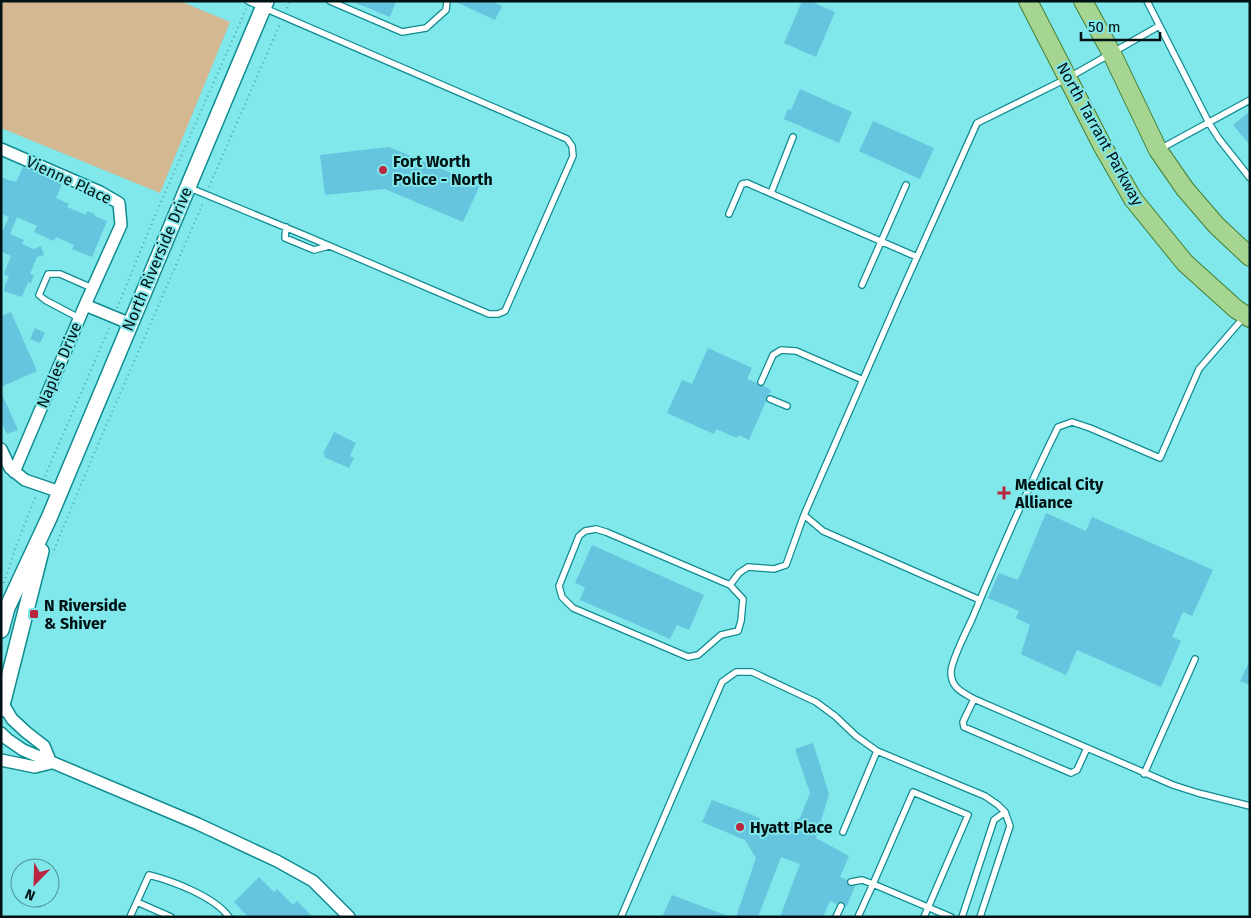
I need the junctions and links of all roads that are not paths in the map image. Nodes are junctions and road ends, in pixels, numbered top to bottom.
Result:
1 (330, 1) edge
2 (447, 1) edge
3 (1028, 1) edge
4 (1084, 1) edge
5 (1147, 1) edge
6 (256, 3) edge
7 (1160, 26) junction
8 (1112, 54) junction
9 (1068, 78) junction
10 (1250, 100) edge
11 (1209, 123) junction
12 (793, 136) dead end
13 (1, 149) edge
14 (1158, 150) junction
15 (1250, 178) edge
16 (906, 185) dead end
17 (188, 187) junction
18 (771, 193) junction
19 (729, 214) dead end
20 (286, 227) junction
21 (881, 241) junction
22 (329, 246) junction
23 (917, 257) junction
24 (1250, 257) edge
25 (862, 285) dead end
26 (92, 288) junction
27 (85, 304) junction
28 (1248, 314) edge
29 (79, 318) junction
30 (130, 324) junction
31 (862, 380) junction
32 (761, 382) dead end
33 (770, 399) dead end
34 (787, 406) dead end
35 (1, 449) edge
36 (14, 472) junction
37 (60, 492) junction
38 (804, 515) junction
39 (49, 518) junction
40 (730, 585) junction
41 (980, 600) junction
42 (1, 630) edge
43 (1195, 659) dead end
44 (974, 699) junction
45 (2, 707) edge
46 (1, 733) edge
47 (1087, 748) junction
48 (877, 751) junction
49 (1, 760) edge
50 (51, 763) junction
51 (1144, 774) junction
52 (1250, 806) edge
53 (1004, 812) junction
54 (843, 832) dead end
55 (851, 882) dead end
56 (873, 884) junction
57 (137, 902) junction
58 (841, 906) dead end
59 (928, 906) junction
60 (130, 917) edge
61 (171, 917) edge
62 (229, 917) edge
63 (349, 917) edge
64 (622, 917) edge
65 (836, 917) edge
66 (858, 917) edge
67 (924, 917) edge
68 (951, 917) edge
69 (962, 917) edge
70 (980, 917) edge

1 - 2 lane
3 - 9 main road, North Tarrant Parkway
4 - 8 main road
5 - 7 lane
6 - 17 main road, North Riverside Drive
6 - 22 lane
7 - 8 lane
7 - 11 lane
8 - 9 lane
8 - 14 main road
9 - 23 lane
9 - 28 main road, North Tarrant Parkway
10 - 11 lane
11 - 14 lane
11 - 15 lane
12 - 18 lane
13 - 26 street, Vienne Place
14 - 24 main road
16 - 21 lane
17 - 20 lane
17 - 30 main road, North Riverside Drive
18 - 19 lane
18 - 21 lane
20 - 22 lane
20 - 22 lane
21 - 23 lane
21 - 25 lane
23 - 31 lane
26 - 27 street, Vienne Place
26 - 29 lane
27 - 29 street, Naples Drive
27 - 30 street, Naples Drive
28 - 41 lane
29 - 36 street, Naples Drive
30 - 37 main road, North Riverside Drive
31 - 32 lane
31 - 38 lane
33 - 34 lane
35 - 36 street
36 - 37 street
37 - 39 main road, North Riverside Drive
38 - 40 lane
38 - 41 lane
39 - 42 main road, North Riverside Drive
39 - 45 main road, North Riverside Drive
40 - 40 lane
41 - 44 lane
43 - 51 lane
44 - 47 lane
44 - 47 lane
45 - 50 street
46 - 50 street
47 - 51 lane
48 - 53 lane
48 - 54 lane
48 - 64 lane
49 - 50 street
50 - 63 street
51 - 52 lane
53 - 69 lane
53 - 70 lane
55 - 56 lane
56 - 59 lane
56 - 59 lane
56 - 66 lane
57 - 60 lane
57 - 61 lane
57 - 62 lane
58 - 65 lane
59 - 67 lane
59 - 68 lane

